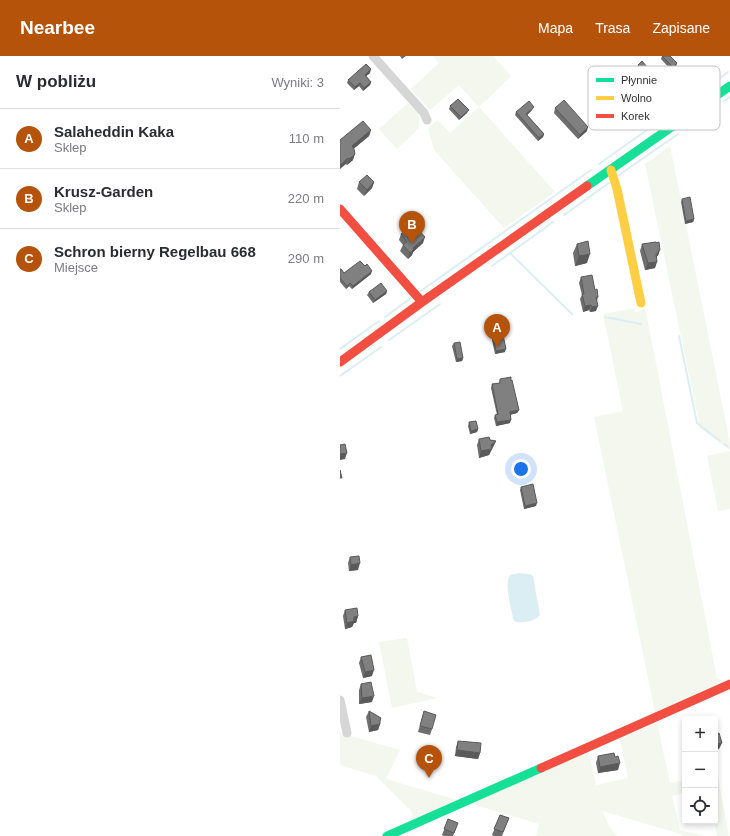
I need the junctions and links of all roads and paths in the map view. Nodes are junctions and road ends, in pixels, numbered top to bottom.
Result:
1 (373, 56) edge
2 (730, 86) edge
3 (720, 93) edge
4 (427, 120) dead end
5 (668, 130) edge
6 (611, 170) junction
7 (340, 209) edge
8 (422, 302) junction
9 (641, 303) dead end
10 (340, 362) edge
11 (730, 684) edge
12 (340, 700) edge
13 (347, 733) dead end
14 (387, 836) edge

1 - 4 street
2 - 3 street
5 - 6 street
6 - 8 street
6 - 9 street
7 - 8 street
8 - 10 street
11 - 14 street
12 - 13 street

